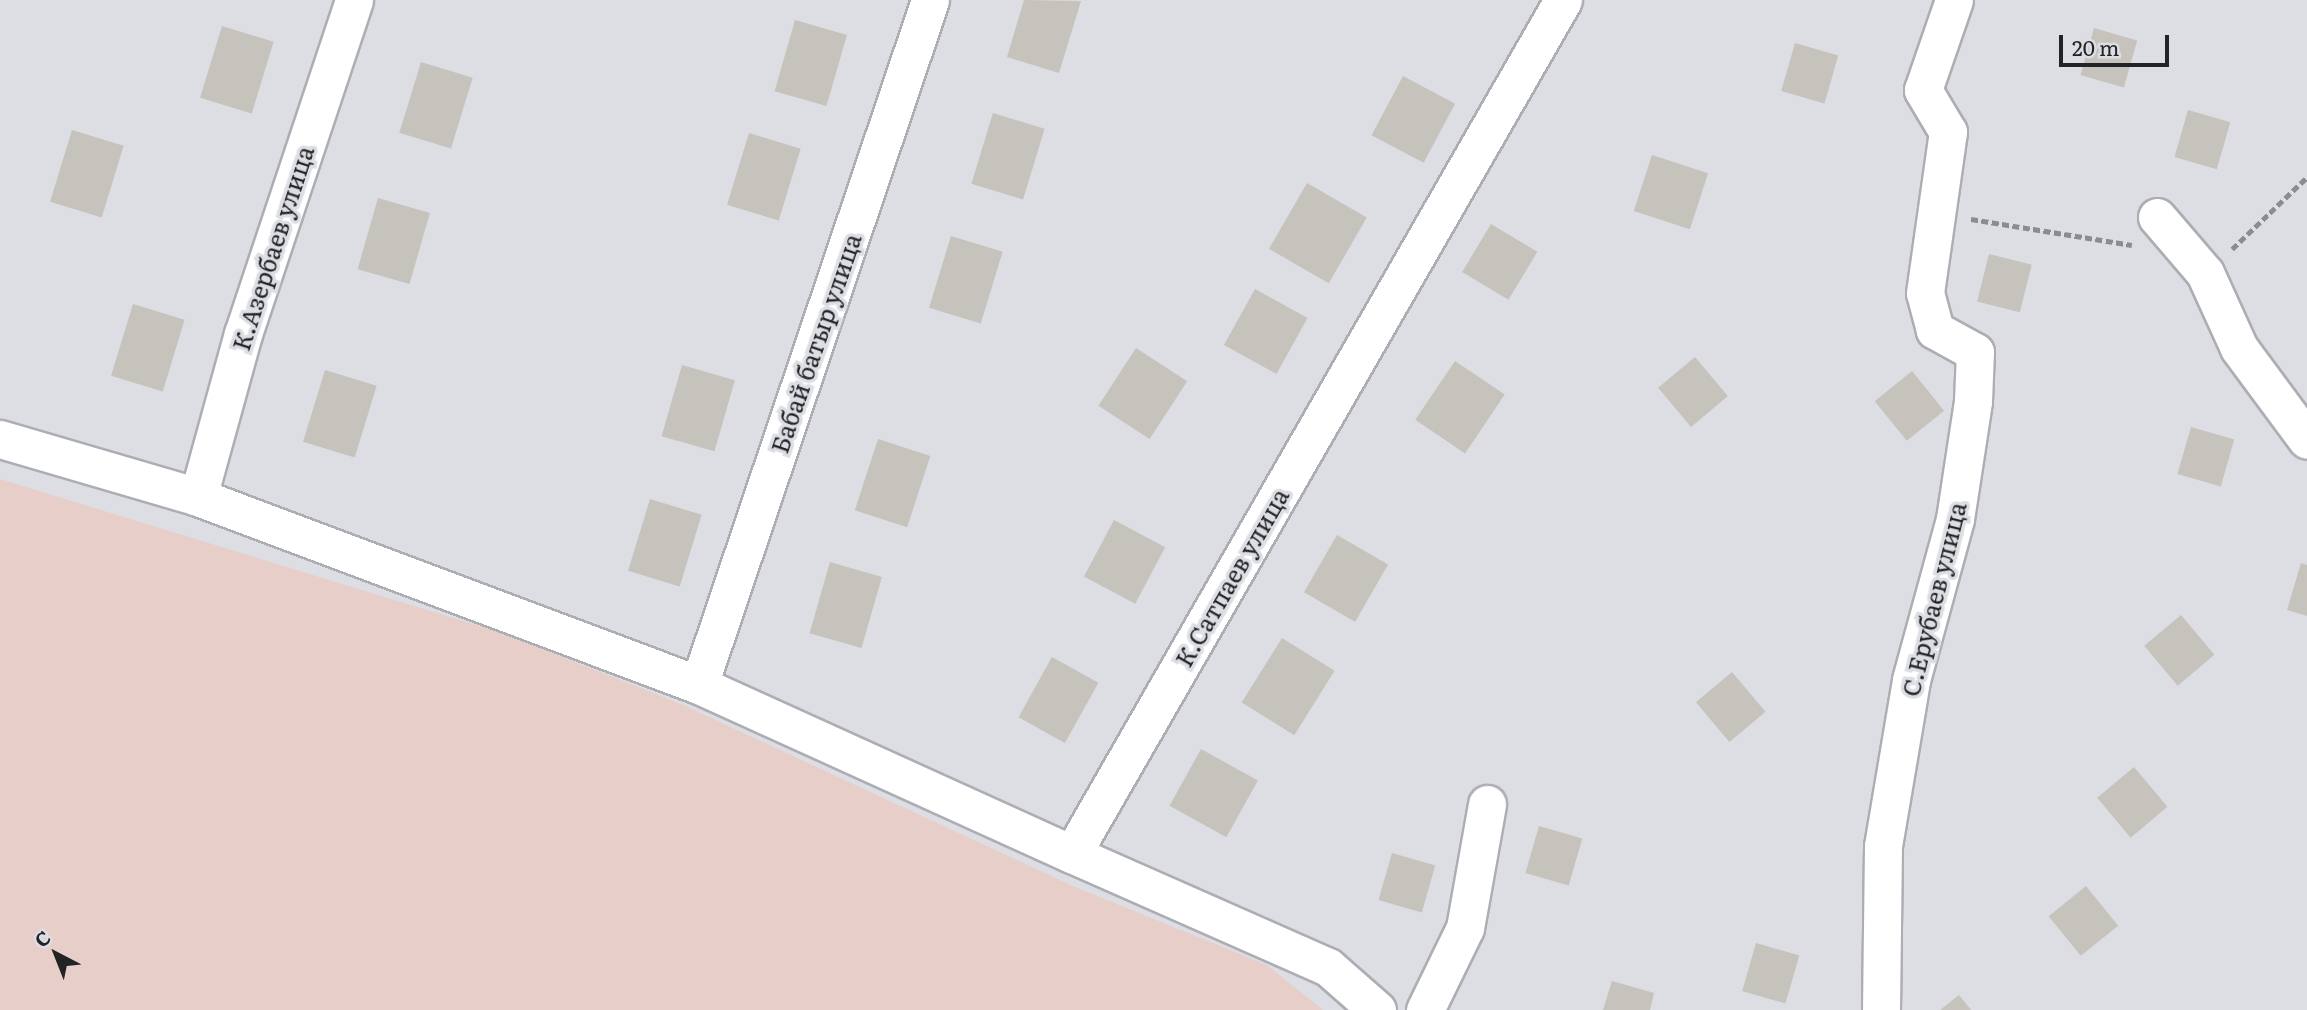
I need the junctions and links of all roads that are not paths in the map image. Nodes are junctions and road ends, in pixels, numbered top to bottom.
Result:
1 (354, 0) edge
2 (930, 0) edge
3 (1563, 0) edge
4 (1954, 0) edge
5 (2157, 218) dead end
6 (0, 439) edge
7 (2307, 440) edge
8 (198, 497) junction
9 (699, 685) junction
10 (1487, 804) dead end
11 (1072, 854) junction
12 (1377, 1010) edge
13 (1425, 1010) edge
14 (1881, 1010) edge

1 - 8 street, К.Азербаев улица
2 - 9 street, Бабай батыр улица
3 - 11 street, К.Сатпаев улица
4 - 14 street, С.Ерубаев улица
5 - 7 street
6 - 8 street
8 - 9 street
9 - 11 street
10 - 13 street
11 - 12 street

